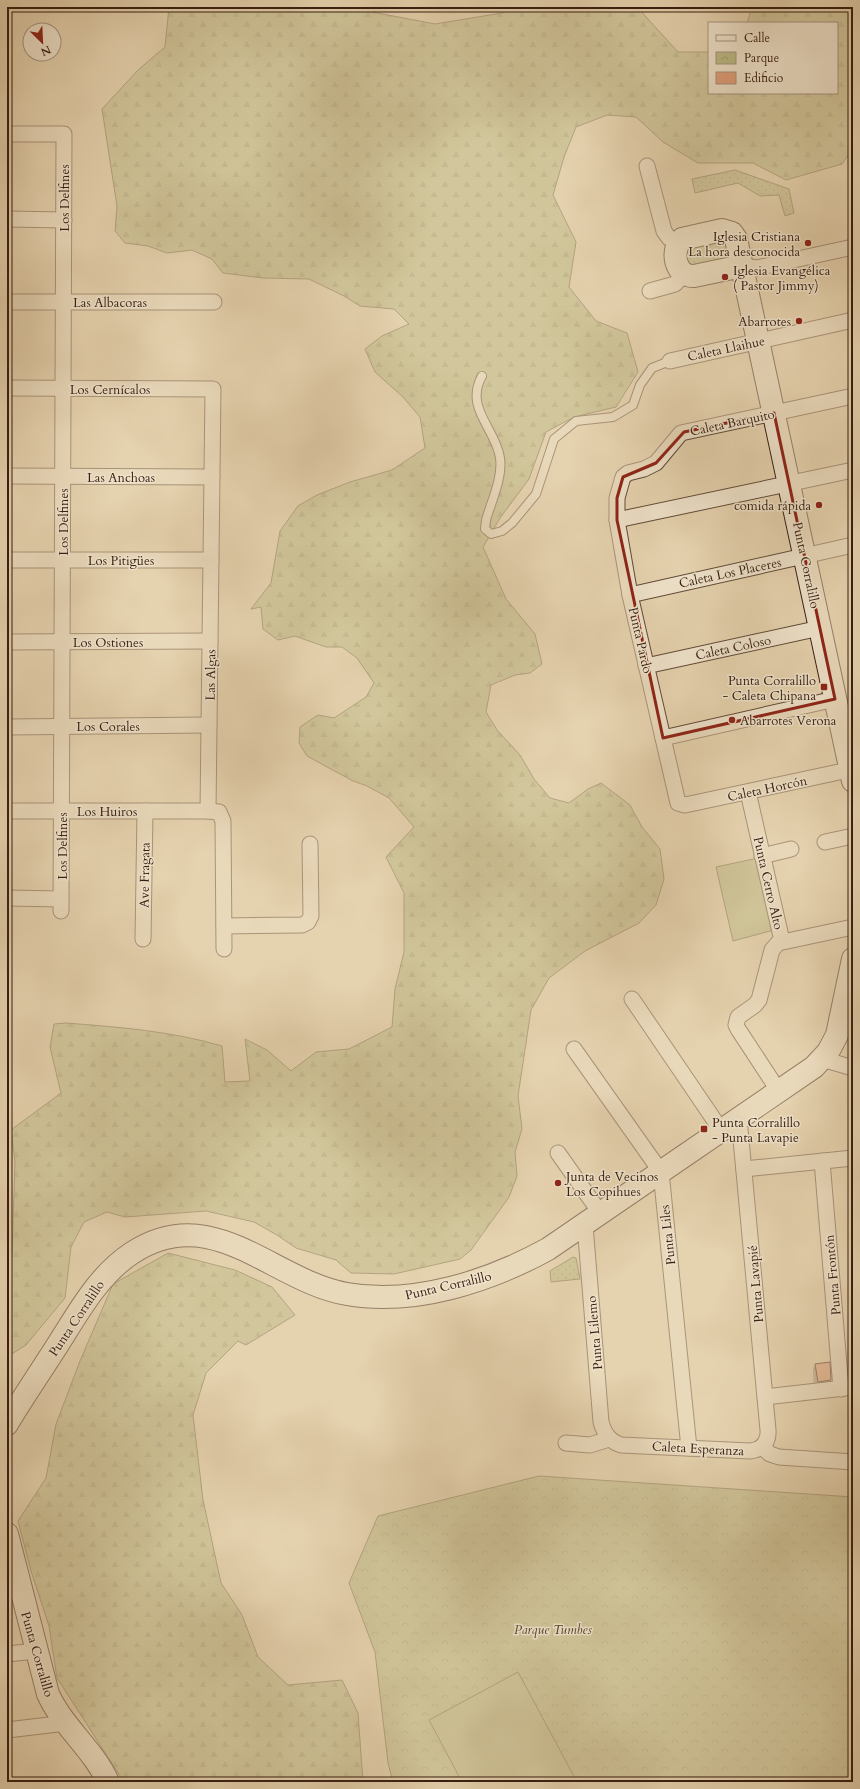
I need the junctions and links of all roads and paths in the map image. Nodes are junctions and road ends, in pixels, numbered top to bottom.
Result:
1 (7, 134) edge
2 (647, 166) dead end
3 (7, 219) edge
4 (64, 220) junction
5 (678, 242) junction
6 (853, 247) edge
7 (742, 266) junction
8 (684, 274) junction
9 (650, 291) dead end
10 (7, 302) edge
11 (63, 302) junction
12 (214, 302) dead end
13 (853, 320) edge
14 (759, 341) junction
15 (670, 361) joint
16 (482, 376) dead end
17 (7, 388) edge
18 (63, 389) junction
19 (213, 389) joint
20 (853, 396) edge
21 (774, 413) junction
22 (853, 470) edge
23 (625, 475) joint
24 (7, 476) edge
25 (63, 476) junction
26 (212, 477) junction
27 (789, 484) junction
28 (617, 520) junction
29 (853, 545) edge
30 (805, 556) junction
31 (7, 560) edge
32 (63, 560) junction
33 (211, 560) junction
34 (630, 595) junction
35 (820, 628) junction
36 (210, 641) junction
37 (7, 642) edge
38 (62, 642) junction
39 (646, 666) junction
40 (835, 699) junction
41 (209, 725) junction
42 (62, 726) junction
43 (7, 727) edge
44 (663, 738) junction
45 (852, 773) edge
46 (748, 792) junction
47 (680, 805) joint
48 (7, 811) edge
49 (62, 811) junction
50 (145, 811) junction
51 (208, 811) junction
52 (853, 836) edge
53 (825, 842) dead end
54 (310, 844) dead end
55 (791, 850) dead end
56 (762, 856) junction
57 (7, 898) edge
58 (224, 926) junction
59 (853, 927) edge
60 (143, 940) dead end
61 (782, 941) junction
62 (224, 950) dead end
63 (853, 959) edge
64 (632, 999) dead end
65 (574, 1049) dead end
66 (822, 1059) junction
67 (853, 1068) edge
68 (778, 1090) junction
69 (739, 1118) junction
70 (721, 1130) junction
71 (558, 1153) dead end
72 (853, 1158) edge
73 (822, 1161) junction
74 (744, 1169) junction
75 (661, 1172) junction
76 (593, 1220) junction
77 (847, 1388) edge
78 (765, 1397) junction
79 (7, 1424) edge
80 (609, 1439) junction
81 (566, 1443) dead end
82 (762, 1447) junction
83 (689, 1448) junction
84 (853, 1462) edge
85 (7, 1534) edge
86 (13, 1583) edge
87 (36, 1651) junction
88 (7, 1654) edge
89 (66, 1723) junction
90 (7, 1730) edge
91 (108, 1782) edge

1 - 4 street, Los Delfines
2 - 5 street
3 - 4 street
4 - 11 street, Los Delfines
5 - 7 street, Punta Corralillo
5 - 8 street
6 - 7 street
7 - 8 street
7 - 14 street, Punta Corralillo
8 - 9 street
10 - 11 street, Las Albacoras
11 - 12 street, Las Albacoras
11 - 18 street, Los Delfines
13 - 14 street, Caleta Llaihue
14 - 15 street, Caleta Llaihue
14 - 21 street, Punta Corralillo
15 - 16 lane
17 - 18 street, Los Cernícalos
18 - 19 street, Los Cernícalos
18 - 25 street, Los Delfines
19 - 26 street, Las Algas
20 - 21 street, Caleta Barquito
21 - 23 street, Caleta Barquito
21 - 27 street, Punta Corralillo
22 - 27 street
23 - 28 street, Punta Pardo
24 - 25 street, Las Anchoas
25 - 26 street, Las Anchoas
25 - 32 street, Los Delfines
26 - 33 street, Las Algas
27 - 28 street
27 - 30 street, Punta Corralillo
28 - 34 street, Punta Pardo
29 - 30 street, Caleta Los Placeres
30 - 34 street, Caleta Los Placeres
30 - 35 street, Punta Corralillo
31 - 32 street, Los Pitigües
32 - 33 street, Los Pitigües
32 - 38 street, Los Delfines
33 - 36 street, Las Algas
34 - 39 street, Punta Pardo
35 - 39 street, Caleta Coloso
35 - 40 street, Punta Corralillo
36 - 38 street, Los Ostiones
36 - 41 street, Las Algas
37 - 38 street, Los Ostiones
38 - 42 street, Los Delfines
39 - 44 street, Punta Pardo
40 - 44 street
40 - 45 street, Punta Corralillo
41 - 42 street, Los Corales
41 - 51 street, Las Algas
42 - 43 street, Los Corales
42 - 49 street, Los Delfines
44 - 47 street, Punta Pardo
45 - 46 street, Caleta Horcón
46 - 47 street, Caleta Horcón
46 - 56 street, Punta Cerro Alto
48 - 49 street, Los Huiros
49 - 50 street, Los Huiros
49 - 57 street, Los Delfines
50 - 51 street, Los Huiros
50 - 60 street, Ave Fragata
51 - 58 street
52 - 53 street
54 - 58 street
55 - 56 street
56 - 61 street, Punta Cerro Alto
58 - 62 street
59 - 61 street
61 - 68 street, Punta Cerro Alto
63 - 66 street, Punta Corralillo
64 - 70 street
65 - 75 street, Punta Liles
66 - 67 street
66 - 68 street, Punta Corralillo
68 - 69 street, Punta Corralillo
69 - 70 street, Punta Corralillo
69 - 74 street, Punta Lavapié
70 - 75 street, Punta Corralillo
71 - 76 street
72 - 73 street
73 - 74 street
73 - 77 street, Punta Frontón
74 - 78 street, Punta Lavapié
75 - 76 street, Punta Corralillo
75 - 83 street, Punta Liles
76 - 79 street, Punta Corralillo
76 - 80 street, Punta Lilemo
77 - 78 street
78 - 82 street, Punta Lavapié
80 - 81 street
80 - 83 street, Caleta Esperanza
82 - 83 street, Caleta Esperanza
82 - 84 street, Caleta Esperanza
85 - 86 street, Punta Corralillo
86 - 87 street, Punta Corralillo
87 - 88 street
87 - 89 street, Punta Corralillo
89 - 90 street
89 - 91 street, Punta Corralillo

